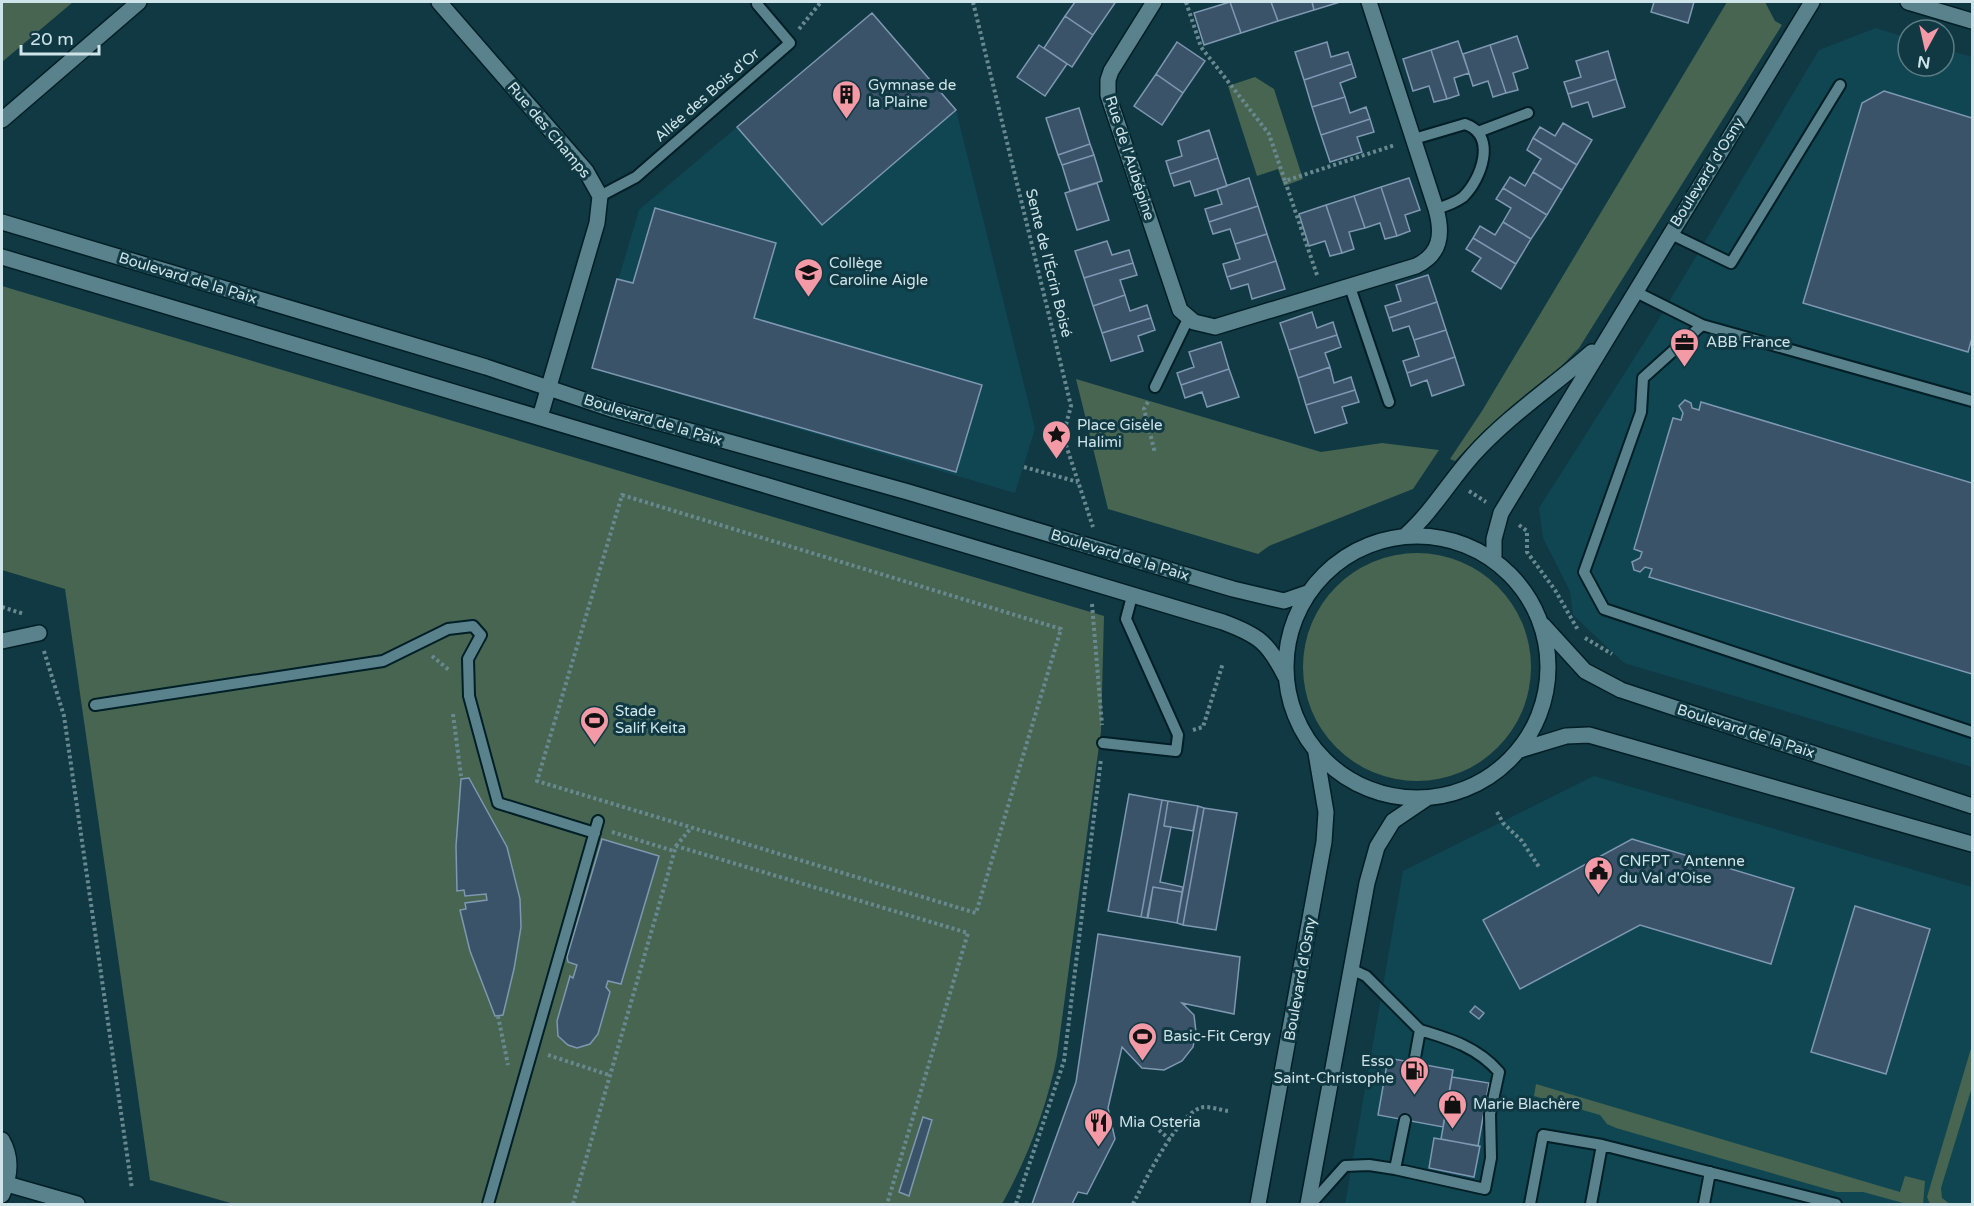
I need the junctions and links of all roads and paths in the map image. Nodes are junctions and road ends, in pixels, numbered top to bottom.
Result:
1 (139, 2) edge
2 (439, 2) edge
3 (821, 2) edge
4 (973, 2) edge
5 (1154, 2) edge
6 (1186, 2) edge
7 (1369, 2) edge
8 (1812, 2) edge
9 (1908, 2) edge
10 (757, 4) dead end
11 (1972, 21) edge
12 (790, 43) junction
13 (1840, 85) dead end
14 (1528, 113) dead end
15 (2, 120) edge
16 (1478, 132) junction
17 (1413, 139) junction
18 (1285, 181) junction
19 (600, 196) junction
20 (1436, 209) junction
21 (2, 222) edge
22 (1669, 233) junction
23 (2, 257) edge
24 (1350, 287) junction
25 (1634, 291) junction
26 (1324, 295) junction
27 (1188, 319) junction
28 (1702, 325) junction
29 (1603, 343) junction
30 (550, 387) junction
31 (1155, 387) joint
32 (1972, 401) edge
33 (1389, 402) dead end
34 (540, 417) junction
35 (1155, 453) dead end
36 (1024, 467) dead end
37 (1454, 481) junction
38 (1078, 482) junction
39 (1502, 513) junction
40 (1093, 527) dead end
41 (1405, 536) junction
42 (1494, 561) junction
43 (1307, 593) junction
44 (1132, 596) junction
45 (1092, 603) dead end
46 (1540, 622) junction
47 (39, 633) dead end
48 (2, 641) edge
49 (419, 646) junction
50 (1612, 654) dead end
51 (1223, 663) dead end
52 (457, 676) dead end
53 (1285, 676) junction
54 (95, 705) dead end
55 (64, 716) dead end
56 (1972, 732) edge
57 (1178, 735) junction
58 (1102, 743) junction
59 (1520, 750) junction
60 (1316, 753) junction
61 (1427, 798) junction
62 (1972, 806) edge
63 (1497, 812) dead end
64 (596, 827) junction
65 (691, 828) junction
66 (1972, 844) edge
67 (675, 848) junction
68 (1539, 867) dead end
69 (1353, 970) junction
70 (498, 1016) dead end
71 (1419, 1029) junction
72 (533, 1050) junction
73 (1414, 1063) dead end
74 (510, 1073) dead end
75 (609, 1075) junction
76 (1228, 1111) dead end
77 (1405, 1120) dead end
78 (1159, 1130) dead end
79 (2, 1140) edge
80 (1170, 1140) junction
81 (1602, 1145) junction
82 (1395, 1169) junction
83 (1710, 1172) junction
84 (4, 1189) edge
85 (132, 1189) dead end
86 (1806, 1201) edge
87 (77, 1204) edge
88 (488, 1204) edge
89 (573, 1204) edge
90 (887, 1204) edge
91 (1017, 1204) edge
92 (1133, 1204) edge
93 (1258, 1204) edge
94 (1310, 1204) edge
95 (1530, 1204) edge
96 (1591, 1204) edge
97 (1704, 1204) edge
98 (1836, 1204) edge

1 - 15 main road
2 - 19 main road, Rue des Champs
3 - 12 path
4 - 38 path, Sente de l'Écrin Boisé
5 - 27 main road, Rue de l'Aubépine
6 - 18 path
7 - 17 main road
8 - 22 main road, Boulevard d'Osny
9 - 11 main road
10 - 12 lane
12 - 19 lane, Allée des Bois d'Or
13 - 22 lane
14 - 16 lane
16 - 17 lane
16 - 20 lane
17 - 18 path
17 - 20 main road
18 - 26 path
19 - 30 main road
20 - 24 main road
21 - 30 main road, Boulevard de la Paix
22 - 25 main road, Boulevard d'Osny
23 - 34 main road, Boulevard de la Paix
24 - 26 main road
24 - 33 lane
25 - 28 lane
25 - 29 main road, Boulevard d'Osny
26 - 27 main road
27 - 31 lane
28 - 32 lane
28 - 56 lane
29 - 37 main road, Boulevard d'Osny
29 - 39 main road, Boulevard d'Osny
30 - 34 main road
30 - 43 main road, Boulevard de la Paix
31 - 35 path
34 - 44 main road, Boulevard de la Paix
36 - 38 path
37 - 39 path
37 - 41 main road, Boulevard d'Osny
38 - 40 path, Sente de l'Écrin Boisé
39 - 42 main road, Boulevard d'Osny
39 - 50 path
41 - 42 main road
41 - 43 main road
42 - 46 main road
43 - 53 main road
44 - 53 main road, Boulevard de la Paix
44 - 57 lane
45 - 58 path
46 - 59 main road
46 - 62 main road, Boulevard de la Paix
47 - 48 main road
49 - 52 path
49 - 54 lane
49 - 64 lane
51 - 57 path
53 - 60 main road
55 - 85 path
57 - 58 lane
58 - 91 path
59 - 61 main road
59 - 66 main road
60 - 61 main road
60 - 93 main road, Boulevard d'Osny
61 - 69 main road
63 - 68 path
64 - 67 path
64 - 72 lane
65 - 65 path
65 - 67 path
67 - 75 path
67 - 90 path
69 - 71 lane
69 - 94 main road
70 - 74 path
71 - 73 lane
71 - 82 lane
72 - 75 path
72 - 88 lane
75 - 89 path
76 - 80 path
77 - 82 lane
78 - 80 path
79 - 84 main road
80 - 92 path
81 - 83 lane
81 - 95 lane
81 - 96 lane
82 - 94 lane
83 - 86 lane
83 - 97 lane
84 - 87 main road
86 - 98 lane

